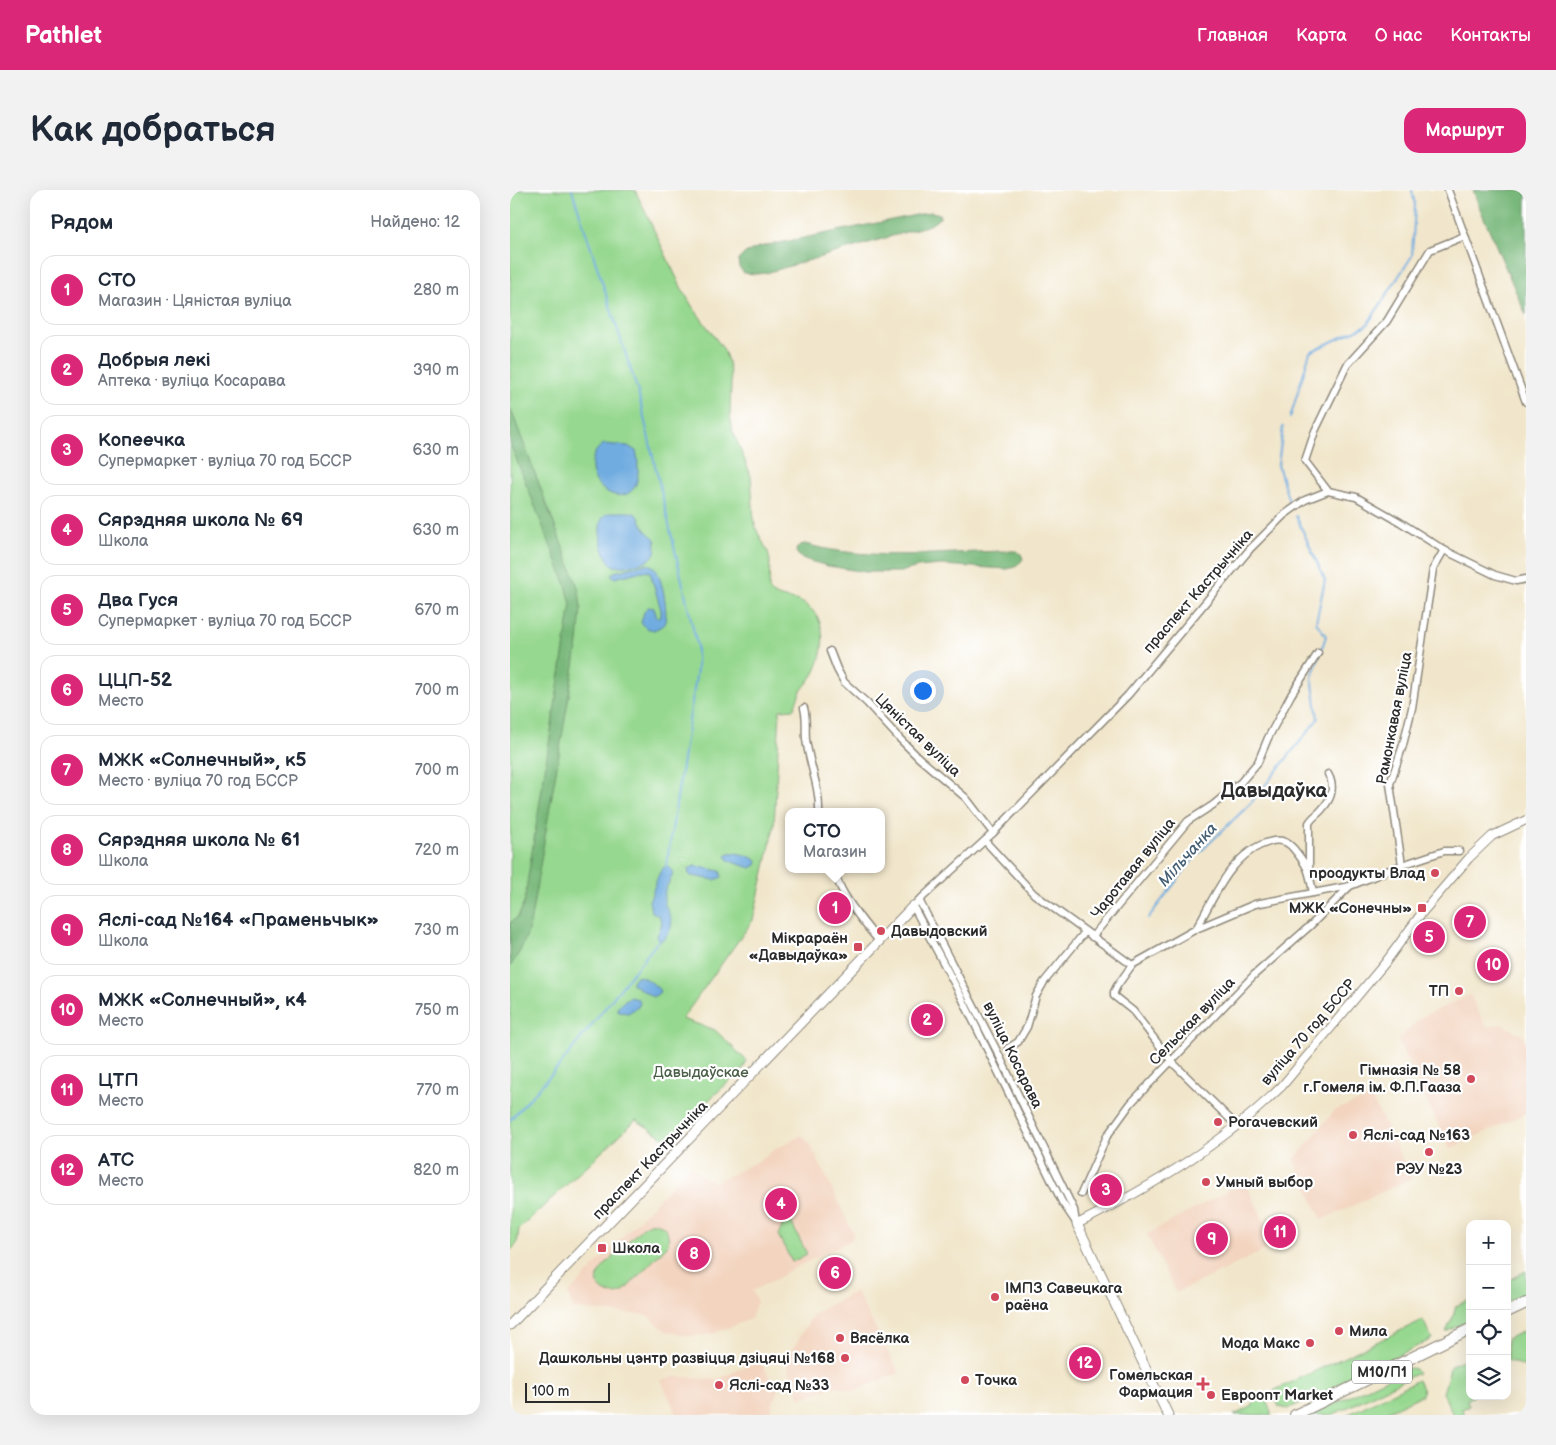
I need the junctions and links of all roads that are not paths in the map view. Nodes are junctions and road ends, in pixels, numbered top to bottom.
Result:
1 (1448, 190) edge
2 (1465, 236) junction
3 (1526, 402) edge
4 (1328, 491) junction
5 (1444, 550) junction
6 (1526, 579) edge
7 (830, 651) dead end
8 (1318, 653) dead end
9 (804, 708) dead end
10 (1328, 774) dead end
11 (819, 808) edge
12 (1526, 820) edge
13 (993, 833) junction
14 (985, 841) junction
15 (1459, 852) dead end
16 (1402, 865) junction
17 (1309, 869) junction
18 (835, 873) edge
19 (1350, 886) junction
20 (1312, 893) junction
21 (916, 903) junction
22 (1196, 929) junction
23 (1085, 932) junction
24 (1092, 937) junction
25 (878, 941) junction
26 (1132, 965) junction
27 (1008, 1048) dead end
28 (1172, 1062) junction
29 (1237, 1126) junction
30 (1081, 1194) dead end
31 (1077, 1224) junction
32 (1526, 1303) edge
33 (1511, 1310) edge
34 (510, 1325) edge
35 (1466, 1331) edge
36 (1168, 1415) edge
37 (1295, 1415) edge

1 - 2 street
2 - 3 street
2 - 4 street
4 - 5 street
4 - 13 street, праспект Кастрычніка
5 - 6 street
5 - 16 street, Рамонкавая вуліца
7 - 13 street, Цяністая вуліца
8 - 24 street, Чаротавая вуліца
9 - 11 street
10 - 17 street
12 - 29 street, вуліца 70 год БССР
13 - 14 street, праспект Кастрычніка
14 - 21 street, праспект Кастрычніка
14 - 23 street
15 - 16 street
16 - 19 street
17 - 20 street
17 - 22 street
18 - 25 street
19 - 20 street
19 - 28 street, Сельская вуліца
20 - 22 street
21 - 25 main road, праспект Кастрычніка
21 - 31 street, вуліца Косарава
22 - 26 street
23 - 24 street
23 - 27 street, Чаротавая вуліца
24 - 26 street
25 - 34 main road, праспект Кастрычніка
26 - 28 street
28 - 29 street
28 - 30 street, Сельская вуліца
29 - 31 street, вуліца 70 год БССР
31 - 36 main road, вуліца Косарава
32 - 33 main road
35 - 37 main road, М10/П1

